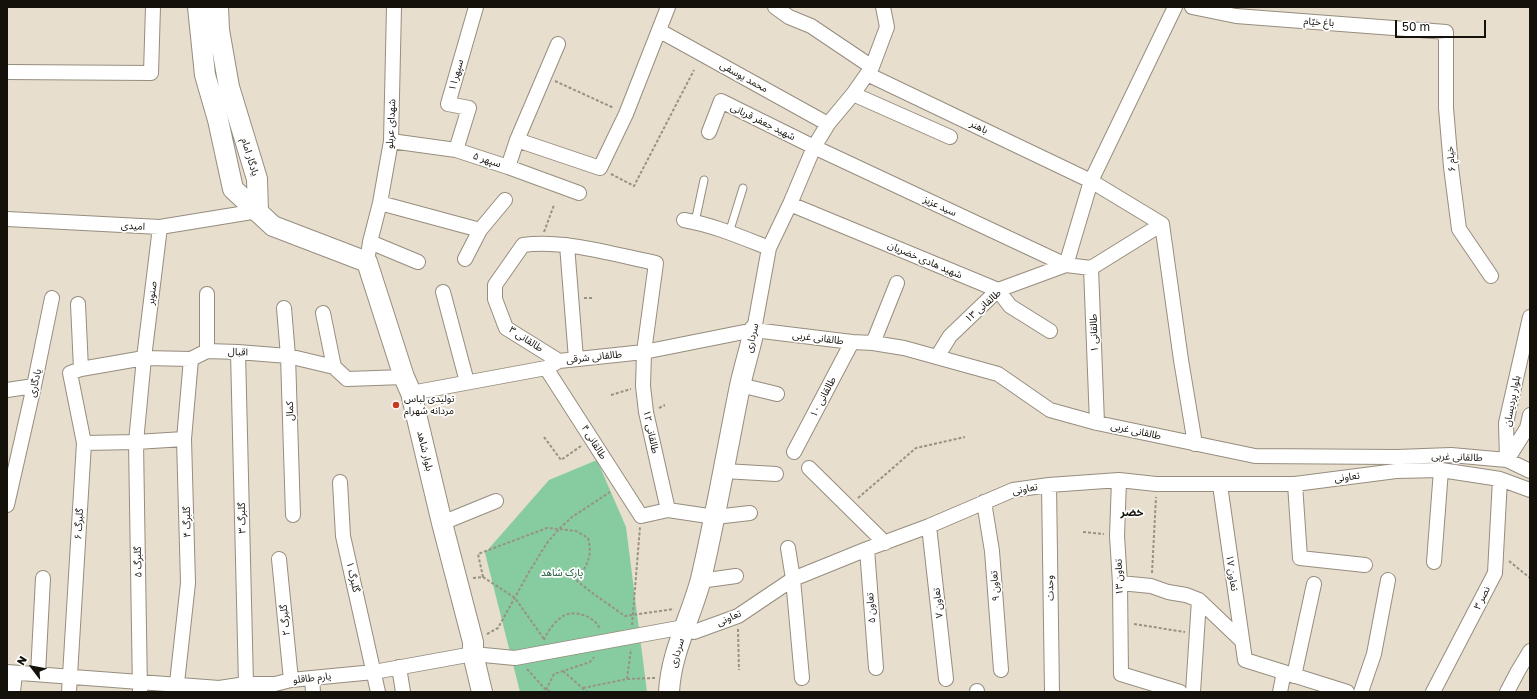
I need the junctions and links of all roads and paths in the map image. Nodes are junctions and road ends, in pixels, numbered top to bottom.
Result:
1 (153, 7) edge
2 (198, 7) edge
3 (218, 7) edge
4 (394, 7) edge
5 (476, 7) edge
6 (668, 7) edge
7 (775, 7) edge
8 (883, 7) edge
9 (1175, 7) edge
10 (1192, 7) edge
11 (660, 31) junction
12 (1446, 32) joint
13 (558, 44) dead end
14 (694, 70) dead end
15 (870, 71) junction
16 (7, 72) edge
17 (545, 77) junction
18 (853, 94) junction
19 (626, 114) junction
20 (828, 124) junction
21 (709, 132) dead end
22 (950, 136) dead end
23 (517, 140) junction
24 (391, 141) junction
25 (814, 147) junction
26 (456, 150) junction
27 (508, 167) junction
28 (600, 168) junction
29 (704, 180) dead end
30 (1091, 181) junction
31 (742, 188) dead end
32 (579, 193) dead end
33 (505, 200) dead end
34 (380, 203) junction
35 (790, 204) junction
36 (554, 205) dead end
37 (258, 211) junction
38 (7, 220) edge
39 (689, 221) joint
40 (1162, 224) junction
41 (160, 227) junction
42 (480, 230) junction
43 (729, 233) junction
44 (370, 242) junction
45 (540, 243) junction
46 (567, 245) junction
47 (769, 248) junction
48 (465, 260) dead end
49 (366, 262) junction
50 (418, 262) dead end
51 (656, 263) joint
52 (1066, 265) junction
53 (1091, 268) junction
54 (1491, 276) dead end
55 (897, 283) dead end
56 (998, 290) junction
57 (443, 292) dead end
58 (207, 294) dead end
59 (52, 298) dead end
60 (78, 304) dead end
61 (284, 308) dead end
62 (322, 314) dead end
63 (1530, 317) edge
64 (754, 330) junction
65 (1050, 331) dead end
66 (852, 342) junction
67 (873, 343) junction
68 (207, 351) junction
69 (238, 352) junction
70 (644, 352) junction
71 (288, 356) junction
72 (937, 357) junction
73 (144, 358) junction
74 (191, 359) junction
75 (576, 359) junction
76 (560, 361) junction
77 (334, 367) junction
78 (546, 368) junction
79 (76, 371) junction
80 (467, 382) junction
81 (407, 385) junction
82 (740, 385) junction
83 (34, 386) junction
84 (643, 386) junction
85 (7, 390) edge
86 (777, 394) dead end
87 (611, 395) dead end
88 (1530, 415) edge
89 (1097, 423) junction
90 (544, 437) dead end
91 (966, 437) dead end
92 (592, 438) junction
93 (184, 439) junction
94 (136, 442) junction
95 (84, 443) junction
96 (1195, 444) junction
97 (794, 452) dead end
98 (1507, 460) junction
99 (10, 464) edge
100 (1397, 464) junction
101 (809, 468) dead end
102 (1441, 470) junction
103 (724, 471) junction
104 (1530, 471) edge
105 (776, 474) dead end
106 (1500, 479) junction
107 (1120, 480) junction
108 (340, 482) dead end
109 (1156, 484) junction
110 (1295, 484) junction
111 (620, 485) junction
112 (1049, 485) junction
113 (1220, 485) junction
114 (1530, 490) edge
115 (496, 501) dead end
116 (984, 502) junction
117 (7, 505) edge
118 (849, 506) junction
119 (668, 510) junction
120 (750, 513) dead end
121 (293, 515) dead end
122 (640, 516) junction
123 (715, 517) junction
124 (442, 523) junction
125 (929, 526) junction
126 (559, 530) junction
127 (1083, 532) dead end
128 (1117, 536) junction
129 (885, 543) junction
130 (788, 548) dead end
131 (867, 549) junction
132 (1496, 551) junction
133 (278, 559) dead end
134 (1434, 562) dead end
135 (1365, 565) dead end
136 (736, 576) dead end
137 (483, 577) junction
138 (43, 578) dead end
139 (1530, 578) edge
140 (793, 579) junction
141 (456, 580) junction
142 (1388, 580) dead end
143 (700, 581) junction
144 (1120, 583) junction
145 (1314, 584) dead end
146 (1151, 586) junction
147 (515, 598) junction
148 (1199, 600) junction
149 (691, 607) junction
150 (632, 616) junction
151 (738, 616) junction
152 (1120, 622) junction
153 (684, 627) junction
154 (1198, 634) junction
155 (632, 637) junction
156 (544, 639) dead end
157 (1242, 641) junction
158 (473, 648) junction
159 (1530, 652) edge
160 (514, 658) junction
161 (398, 668) junction
162 (876, 668) dead end
163 (739, 670) dead end
164 (1001, 670) dead end
165 (563, 671) dead end
166 (11, 672) edge
167 (374, 672) junction
168 (38, 674) junction
169 (1289, 674) junction
170 (70, 677) junction
171 (802, 678) dead end
172 (946, 679) dead end
173 (291, 680) junction
174 (627, 680) junction
175 (246, 684) junction
176 (669, 684) edge
177 (313, 685) edge
178 (140, 687) edge
179 (176, 688) edge
180 (275, 688) edge
181 (582, 688) junction
182 (218, 690) edge
183 (13, 692) edge
184 (69, 692) edge
185 (378, 692) edge
186 (403, 692) edge
187 (482, 692) edge
188 (552, 692) edge
189 (587, 692) edge
190 (1052, 692) edge
191 (1180, 692) edge
192 (1193, 692) edge
193 (1280, 692) edge
194 (1347, 692) edge
195 (1361, 692) edge
196 (1433, 692) edge
197 (1507, 692) edge

1 - 16 street
2 - 37 main road
3 - 37 main road, یادگار امام
4 - 24 street, شهدای عربلو
5 - 26 street, سپهر۱۱
6 - 11 street
7 - 15 street, باهنر
8 - 15 street, سرداری
9 - 30 street
10 - 12 street, باغ خیّام
11 - 19 street
11 - 20 street, محمد یوسفی
12 - 54 street, خیام ۶
13 - 17 street
14 - 28 path
15 - 18 street, سرداری
15 - 30 street, باهنر
17 - 19 path
17 - 23 street
18 - 20 street, سرداری
18 - 22 street
19 - 28 street
20 - 25 street, سرداری
21 - 25 street, شهید جعفر قربانی
23 - 27 street
23 - 28 street
24 - 26 street, سپهر ۵
24 - 34 street, شهدای عربلو
25 - 35 street, سرداری
25 - 52 street, سید عزیز
26 - 27 street, سپهر ۵
27 - 32 street, سپهر ۵
29 - 39 lane
30 - 40 street, باهنر
30 - 52 street
31 - 43 lane
33 - 42 street
34 - 42 street
34 - 44 street, شهدای عربلو
35 - 47 street, سرداری
35 - 56 street, شهید هادی خضریان
36 - 45 path
37 - 41 street, امیدی
37 - 49 main road
38 - 41 street, امیدی
39 - 43 street
40 - 53 street
40 - 96 street
41 - 73 street, صنوبر
42 - 48 street
43 - 47 street
44 - 49 street, شهدای عربلو
44 - 50 street
45 - 46 street, طالقانی ۳
45 - 76 street, طالقانی ۳
46 - 51 street, طالقانی ۳
46 - 75 street
47 - 64 street, سرداری
49 - 81 main road, بلوار شاهد
51 - 70 street, طالقانی ۱۲
52 - 53 street
52 - 56 street, طالقانی ۱۳
53 - 89 street, طالقانی ۱
55 - 67 street
56 - 65 street
56 - 72 street, طالقانی ۱۳
57 - 80 street
58 - 68 street
59 - 83 street, یادگاری
60 - 79 street, گلبرگ ۶
61 - 71 street, کمال
62 - 77 street
63 - 98 street, بلوار پردیسان
64 - 66 street, طالقانی غربی
64 - 70 street, طالقانی شرقی
64 - 82 main road, سرداری
66 - 67 street, طالقانی غربی
66 - 97 street, طالقانی ۱۰
67 - 72 street, طالقانی غربی
68 - 69 street, اقبال
68 - 74 street, اقبال
69 - 71 street, اقبال
69 - 175 street, گلبرگ ۳
70 - 75 street, طالقانی شرقی
70 - 84 street, طالقانی ۱۲
71 - 77 street, اقبال
71 - 121 street, کمال
72 - 89 street, طالقانی غربی
73 - 74 street, اقبال
73 - 79 street, اقبال
73 - 94 street, صنوبر
74 - 93 street, گلبرگ ۴
75 - 76 street, طالقانی شرقی
76 - 78 street, طالقانی شرقی
77 - 81 street, اقبال
78 - 80 street, طالقانی شرقی
78 - 92 street, طالقانی ۴
79 - 95 street, گلبرگ ۶
80 - 81 street, طالقانی شرقی
81 - 124 main road, بلوار شاهد
82 - 86 street
82 - 103 main road, سرداری
83 - 85 street
83 - 99 street, یادگاری
84 - 87 path
84 - 119 street, طالقانی ۱۲
88 - 98 street, بلوار پردیسان
89 - 96 street, طالقانی غربی
90 - 92 path
91 - 118 path
92 - 111 street, طالقانی ۴
93 - 94 street
93 - 179 street, گلبرگ ۴
94 - 95 street
94 - 178 street, گلبرگ ۵
95 - 170 street, گلبرگ ۶
96 - 100 street, طالقانی غربی
98 - 100 street, طالقانی غربی
98 - 104 street, طالقانی غربی
99 - 117 street, یادگاری
100 - 102 street, طالقانی غربی
100 - 110 street, تعاونی
101 - 118 street
102 - 106 street, طالقانی غربی
102 - 134 street
103 - 105 street
103 - 123 main road, سرداری
106 - 114 street, طالقانی غربی
106 - 132 street, نصر ۳
107 - 109 street, تعاونی
107 - 112 street, تعاونی
107 - 128 street, تعاون ۱۳
108 - 167 street, گلبرگ ۱
109 - 113 street, تعاونی
109 - 146 path
110 - 113 street, تعاونی
110 - 135 street
111 - 122 street, طالقانی ۴
111 - 126 path
112 - 116 street, تعاونی
112 - 190 street, وحدت
113 - 157 street, تعاون ۱۷
115 - 124 street
116 - 125 street, تعاونی
116 - 164 street, تعاون ۹
118 - 129 street
119 - 122 street
119 - 123 street
120 - 123 street
122 - 150 path
123 - 143 main road, سرداری
124 - 141 main road, بلوار شاهد
125 - 129 street, تعاونی
125 - 172 street, تعاون ۷
126 - 137 path
126 - 147 path
126 - 150 path
127 - 128 path
128 - 144 street, تعاون ۱۳
129 - 131 street, تعاونی
130 - 140 street
131 - 140 street, تعاونی
131 - 162 street, تعاون ۵
132 - 139 path
132 - 196 street, نصر ۳
133 - 173 street, گلبرگ ۲
136 - 143 street
137 - 141 path
137 - 147 path
138 - 168 street
140 - 151 street, تعاونی
140 - 171 street
141 - 158 main road, بلوار شاهد
142 - 195 street
143 - 149 main road, سرداری
144 - 146 street
144 - 152 street, تعاون ۱۳
145 - 169 street
146 - 148 street
147 - 156 path
147 - 158 path
148 - 154 street
148 - 157 street
149 - 150 path
149 - 153 main road, سرداری
150 - 155 path
151 - 153 street, تعاونی
151 - 163 path
152 - 154 path
152 - 191 street, تعاون ۱۳
153 - 155 street, تعاونی
153 - 176 main road, سرداری
154 - 192 street
155 - 160 street, یارم طاقلو
155 - 174 path
157 - 169 street, تعاون ۱۷
158 - 160 street, یارم طاقلو
158 - 161 street, یارم طاقلو
158 - 187 main road, بلوار شاهد
159 - 197 street
160 - 188 path
161 - 167 street, یارم طاقلو
161 - 186 street
165 - 181 path
166 - 168 street, یارم طاقلو
166 - 183 street
167 - 177 street, یارم طاقلو
167 - 185 street, گلبرگ ۱
168 - 170 street, یارم طاقلو
169 - 193 street
169 - 194 street
170 - 178 street, یارم طاقلو
170 - 184 street, گلبرگ ۶
173 - 177 street, یارم طاقلو
173 - 180 street, یارم طاقلو
174 - 176 path
174 - 181 path
175 - 180 street, یارم طاقلو
175 - 182 street, یارم طاقلو
178 - 179 street, یارم طاقلو
179 - 182 street, یارم طاقلو
181 - 189 path

